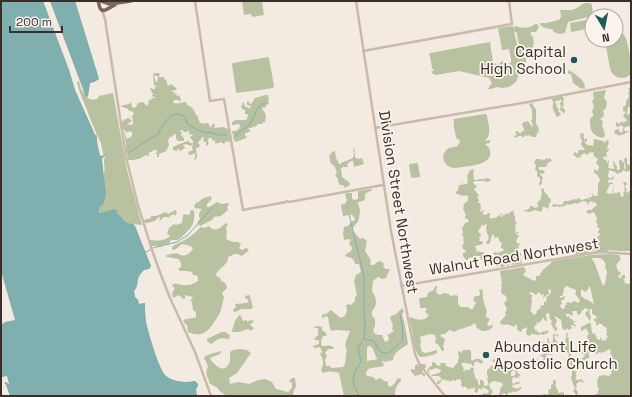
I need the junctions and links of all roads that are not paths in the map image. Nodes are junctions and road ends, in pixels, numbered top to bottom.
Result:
1 (98, 1) edge
2 (131, 1) edge
3 (195, 1) edge
4 (356, 1) edge
5 (509, 1) edge
6 (104, 2) edge
7 (118, 3) junction
8 (101, 8) junction
9 (107, 9) junction
10 (105, 19) junction
11 (363, 51) junction
12 (631, 82) edge
13 (375, 128) junction
14 (383, 185) junction
15 (631, 254) edge
16 (401, 286) junction
17 (210, 396) edge
18 (445, 396) edge

1 - 8 main road
2 - 7 main road
3 - 14 street
4 - 11 street, Division Street Northwest
5 - 11 street
6 - 7 main road
6 - 8 main road
6 - 9 main road
7 - 9 main road
8 - 9 main road
8 - 10 street
9 - 10 street
10 - 17 street
11 - 13 street, Division Street Northwest
12 - 13 street
13 - 14 street, Division Street Northwest
14 - 16 street, Division Street Northwest
15 - 16 street, Walnut Road Northwest
16 - 18 street, Division Street Northwest

